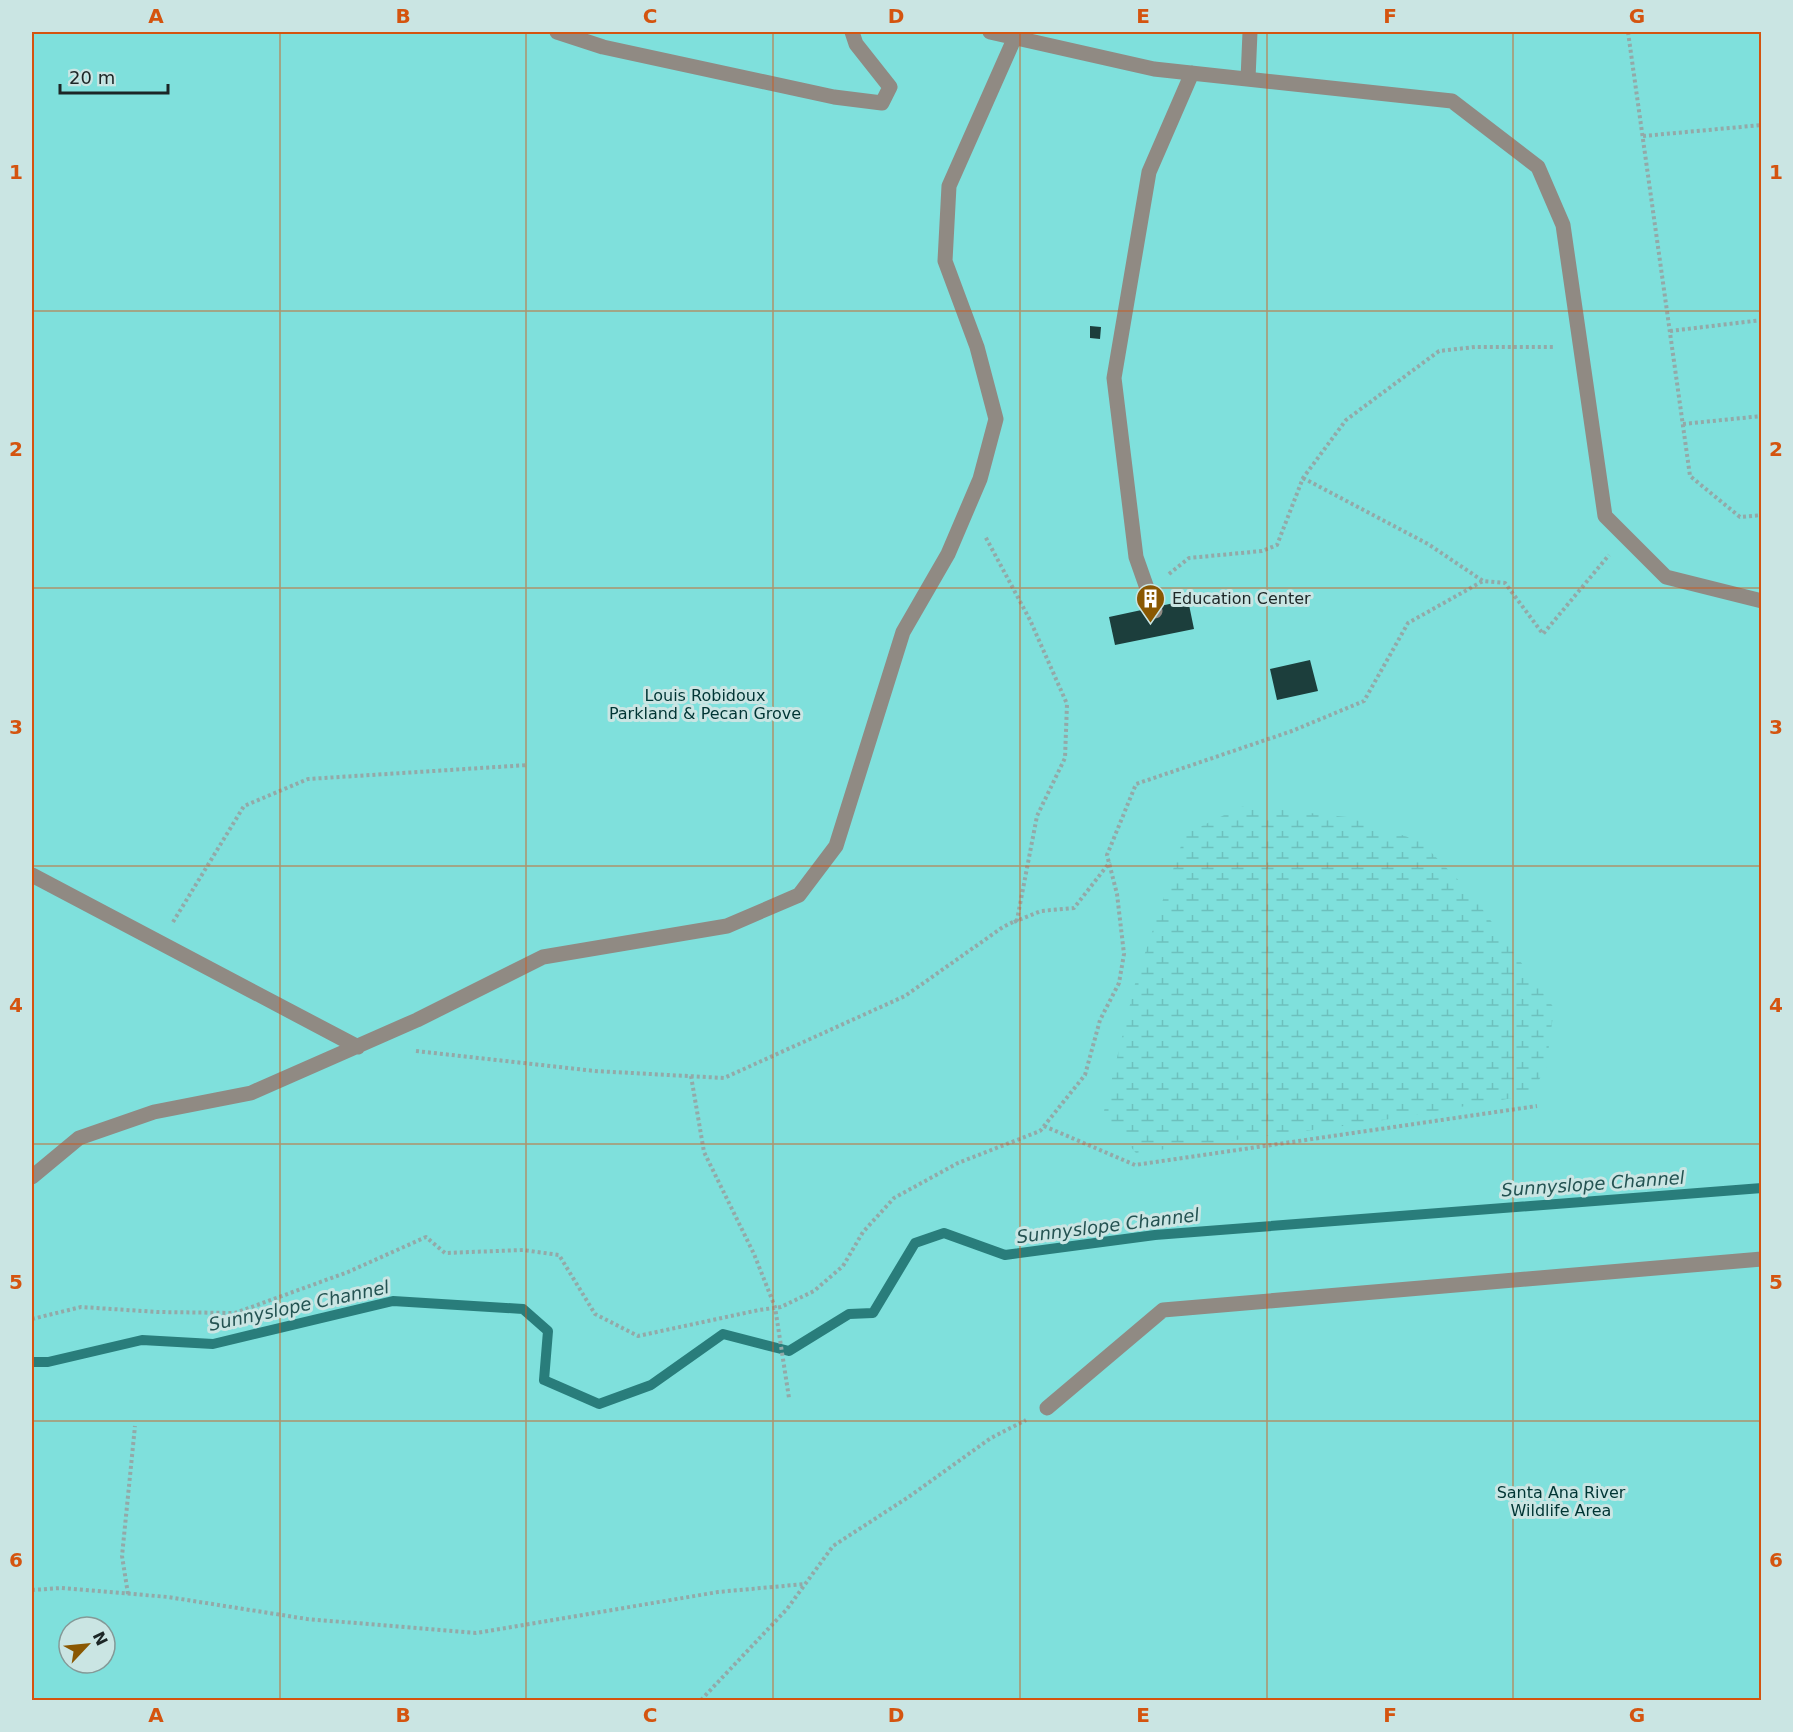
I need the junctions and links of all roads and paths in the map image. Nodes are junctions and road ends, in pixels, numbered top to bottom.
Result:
1 (556, 32) edge
2 (852, 32) edge
3 (990, 32) edge
4 (1250, 32) edge
5 (1628, 32) edge
6 (1015, 37) junction
7 (1192, 73) junction
8 (1248, 79) junction
9 (1761, 125) edge
10 (1643, 136) junction
11 (1761, 320) edge
12 (1670, 331) junction
13 (1581, 351) junction
14 (1761, 416) edge
15 (1683, 424) junction
16 (1303, 478) junction
17 (969, 504) junction
18 (1761, 515) edge
19 (1625, 536) junction
20 (1483, 581) junction
21 (1761, 601) edge
22 (1155, 611) joint
23 (528, 765) dead end
24 (1110, 862) junction
25 (32, 875) edge
26 (1002, 927) junction
27 (160, 944) junction
28 (358, 1047) junction
29 (413, 1051) dead end
30 (692, 1076) junction
31 (1538, 1106) dead end
32 (1044, 1126) junction
33 (32, 1177) edge
34 (1761, 1259) edge
35 (775, 1307) junction
36 (32, 1319) edge
37 (789, 1398) dead end
38 (1047, 1408) joint
39 (135, 1426) dead end
40 (805, 1584) junction
41 (32, 1590) edge
42 (128, 1594) junction
43 (701, 1701) edge

1 - 2 street
3 - 6 street
4 - 8 street
5 - 10 path
6 - 7 street
6 - 17 street
7 - 8 street
7 - 22 street
8 - 13 street
9 - 10 path
10 - 12 path
11 - 12 path
12 - 15 path
13 - 16 path
13 - 19 street
14 - 15 path
15 - 18 path
16 - 20 path
16 - 22 path
17 - 26 path
17 - 28 street
19 - 20 path
19 - 21 street
20 - 24 path
23 - 27 path
24 - 26 path
24 - 32 path
25 - 27 street
26 - 30 path
27 - 28 street
28 - 33 street
29 - 30 path
30 - 35 path
31 - 32 path
32 - 35 path
34 - 38 street
35 - 36 path
35 - 37 path
38 - 40 path
39 - 42 path
40 - 42 path
40 - 43 path
41 - 42 path

